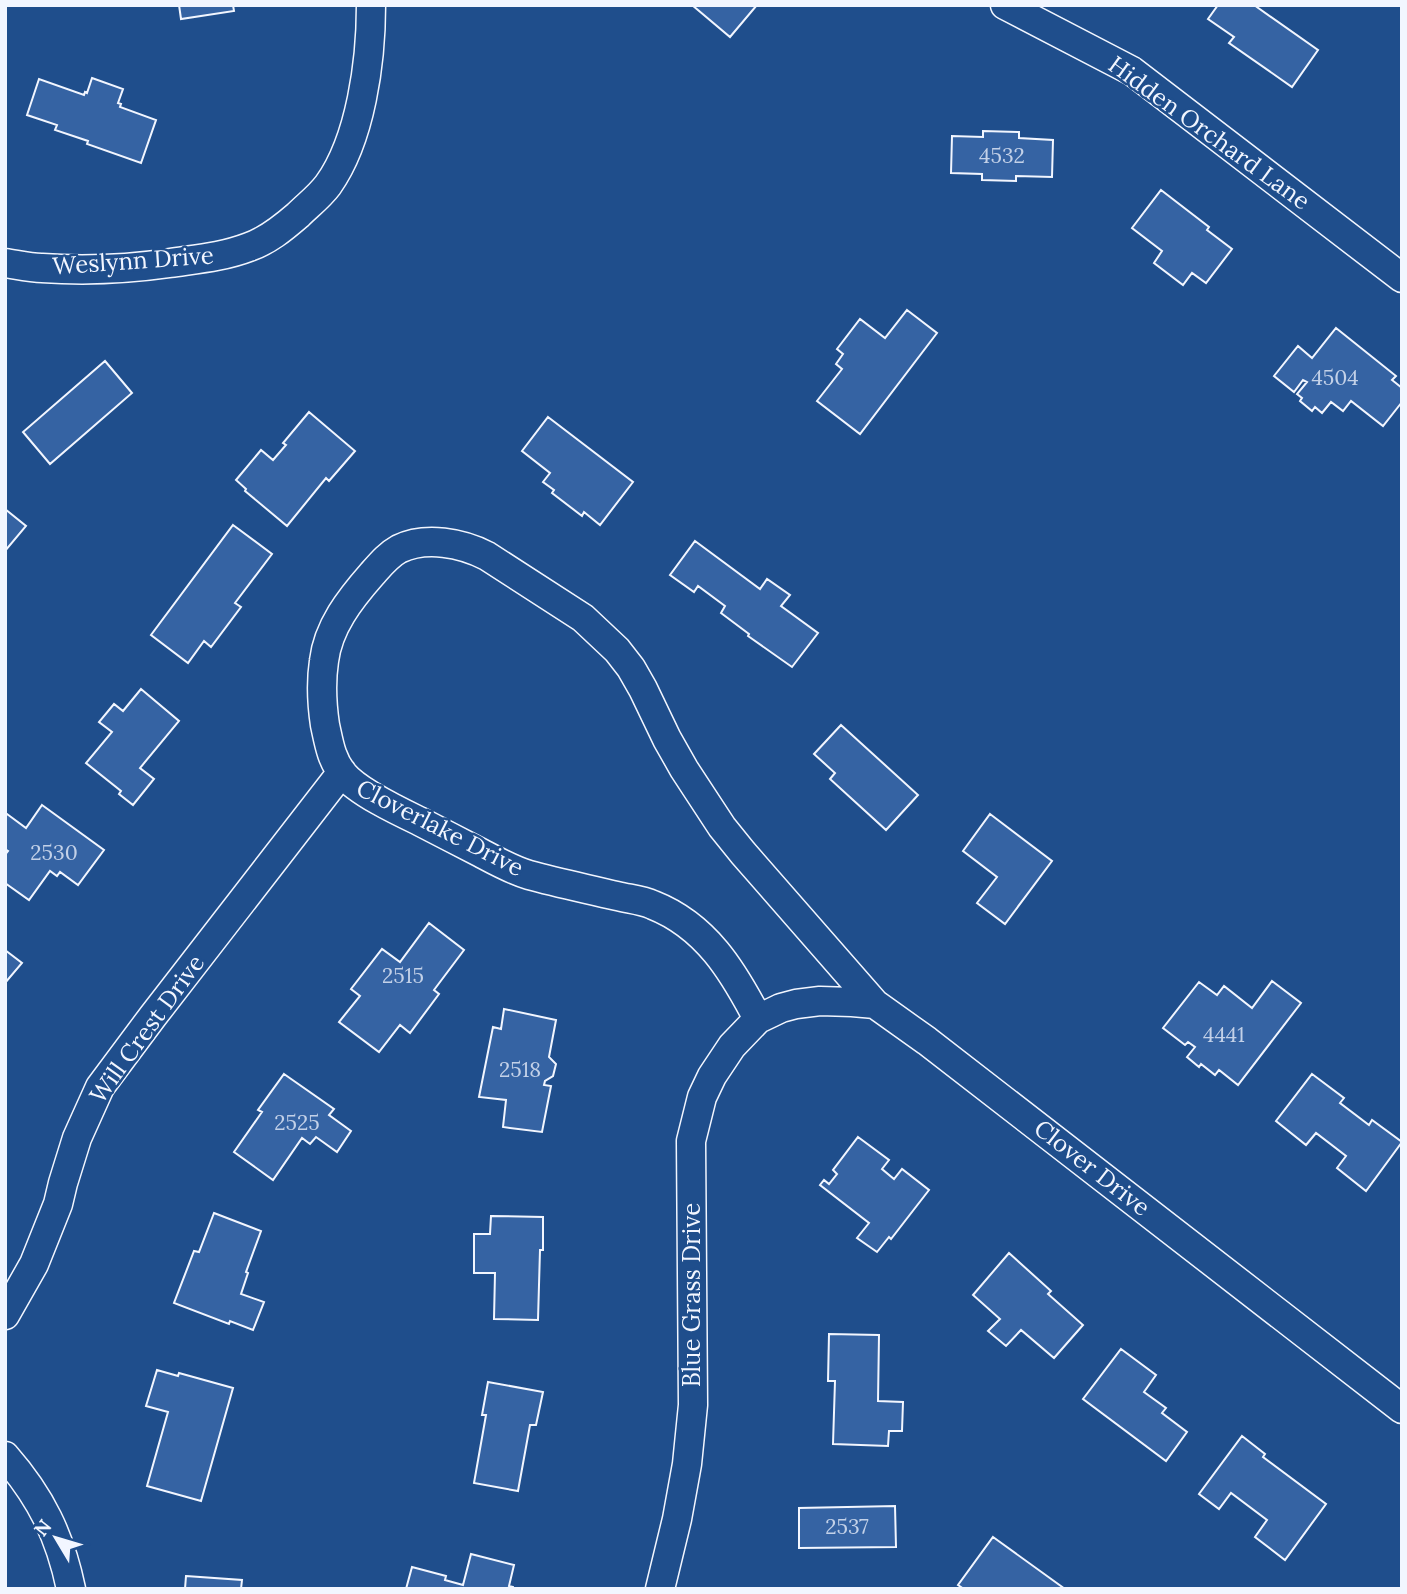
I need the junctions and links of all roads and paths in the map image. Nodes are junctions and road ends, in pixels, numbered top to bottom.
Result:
1 (371, 5) edge
2 (1005, 5) edge
3 (5, 263) edge
4 (1402, 278) edge
5 (342, 772) junction
6 (875, 1004) junction
7 (758, 1019) junction
8 (5, 1315) edge
9 (1402, 1409) edge
10 (5, 1456) edge
11 (71, 1589) edge
12 (660, 1589) edge

1 - 3 street, Weslynn Drive
2 - 4 street, Hidden Orchard Lane
5 - 6 street, Cloverlake Drive
5 - 7 street, Cloverlake Drive
5 - 8 street, Will Crest Drive
6 - 7 street
6 - 9 street, Clover Drive
7 - 12 street, Blue Grass Drive
10 - 11 street

